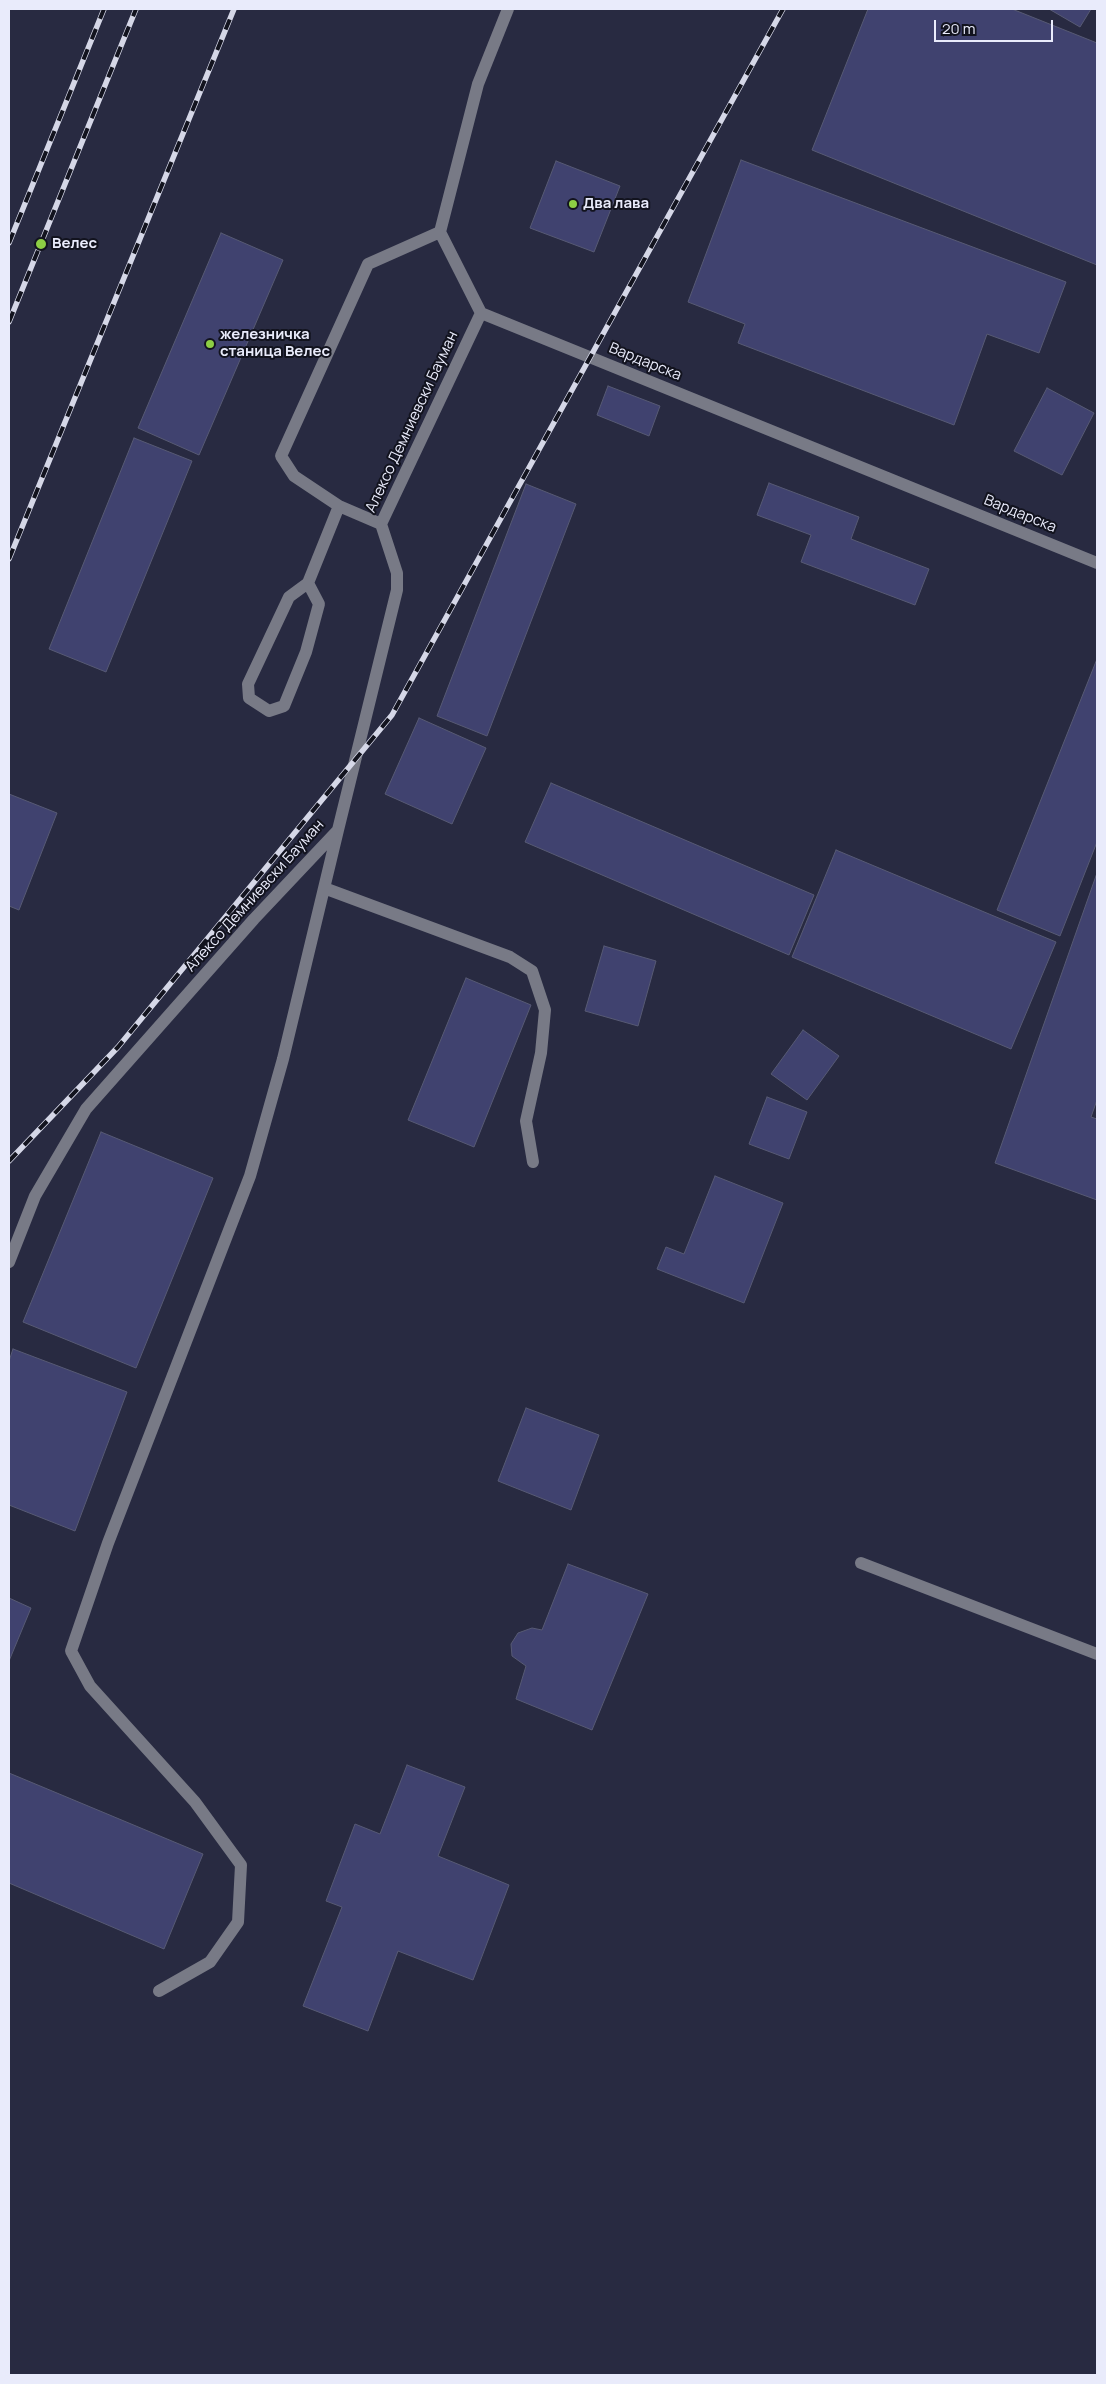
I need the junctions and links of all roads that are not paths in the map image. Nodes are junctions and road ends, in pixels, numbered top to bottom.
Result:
1 (508, 9) edge
2 (440, 232) junction
3 (481, 313) junction
4 (339, 506) junction
5 (381, 524) junction
6 (1097, 563) edge
7 (308, 583) junction
8 (338, 830) junction
9 (324, 888) junction
10 (533, 1162) dead end
11 (9, 1262) edge
12 (862, 1563) dead end
13 (1097, 1654) edge
14 (159, 1991) dead end

1 - 2 street
2 - 3 street
2 - 4 street
3 - 5 street, Алексо Демниевски Бауман
3 - 6 street, Вардарска
4 - 5 street
4 - 7 street
5 - 8 street, Алексо Демниевски Бауман
7 - 7 street
8 - 9 street
8 - 11 street, Алексо Демниевски Бауман
9 - 10 street
9 - 14 street
12 - 13 street

